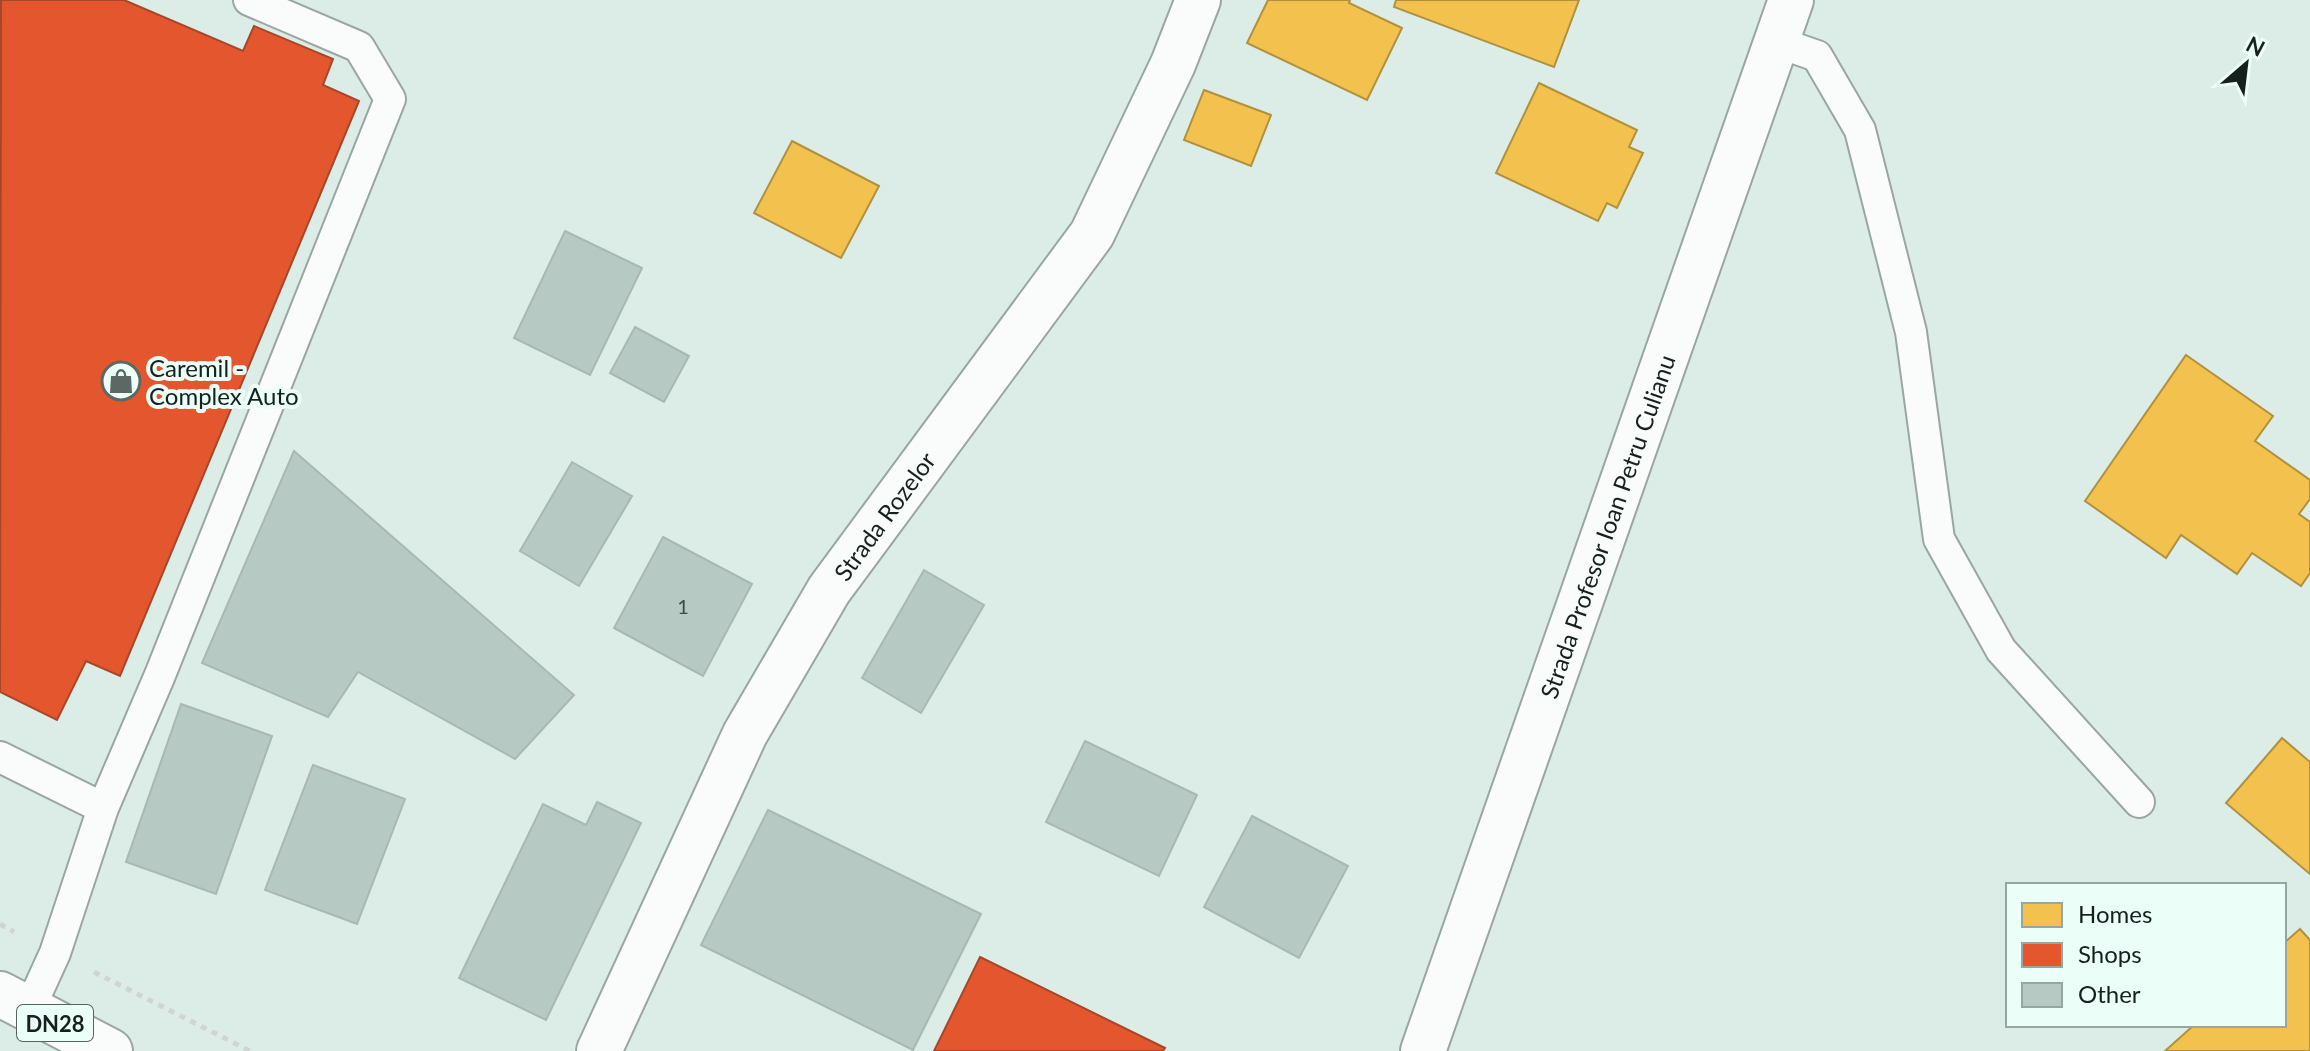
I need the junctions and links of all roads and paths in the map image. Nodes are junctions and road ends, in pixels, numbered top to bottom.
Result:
1 (249, 0) edge
2 (1198, 0) edge
3 (1791, 0) edge
4 (1777, 42) junction
5 (0, 757) edge
6 (2139, 802) dead end
7 (103, 808) junction
8 (0, 924) edge
9 (55, 953) junction
10 (14, 1002) edge
11 (110, 1051) edge
12 (250, 1051) edge
13 (599, 1051) edge
14 (1423, 1051) edge

1 - 7 lane
2 - 13 main road, Strada Rozelor
3 - 4 main road, Strada Profesor Ioan Petru Culianu
4 - 6 lane
4 - 14 main road, Strada Profesor Ioan Petru Culianu
5 - 7 lane
7 - 9 lane
8 - 9 path
9 - 10 lane
9 - 12 path
10 - 11 main road, DN28

